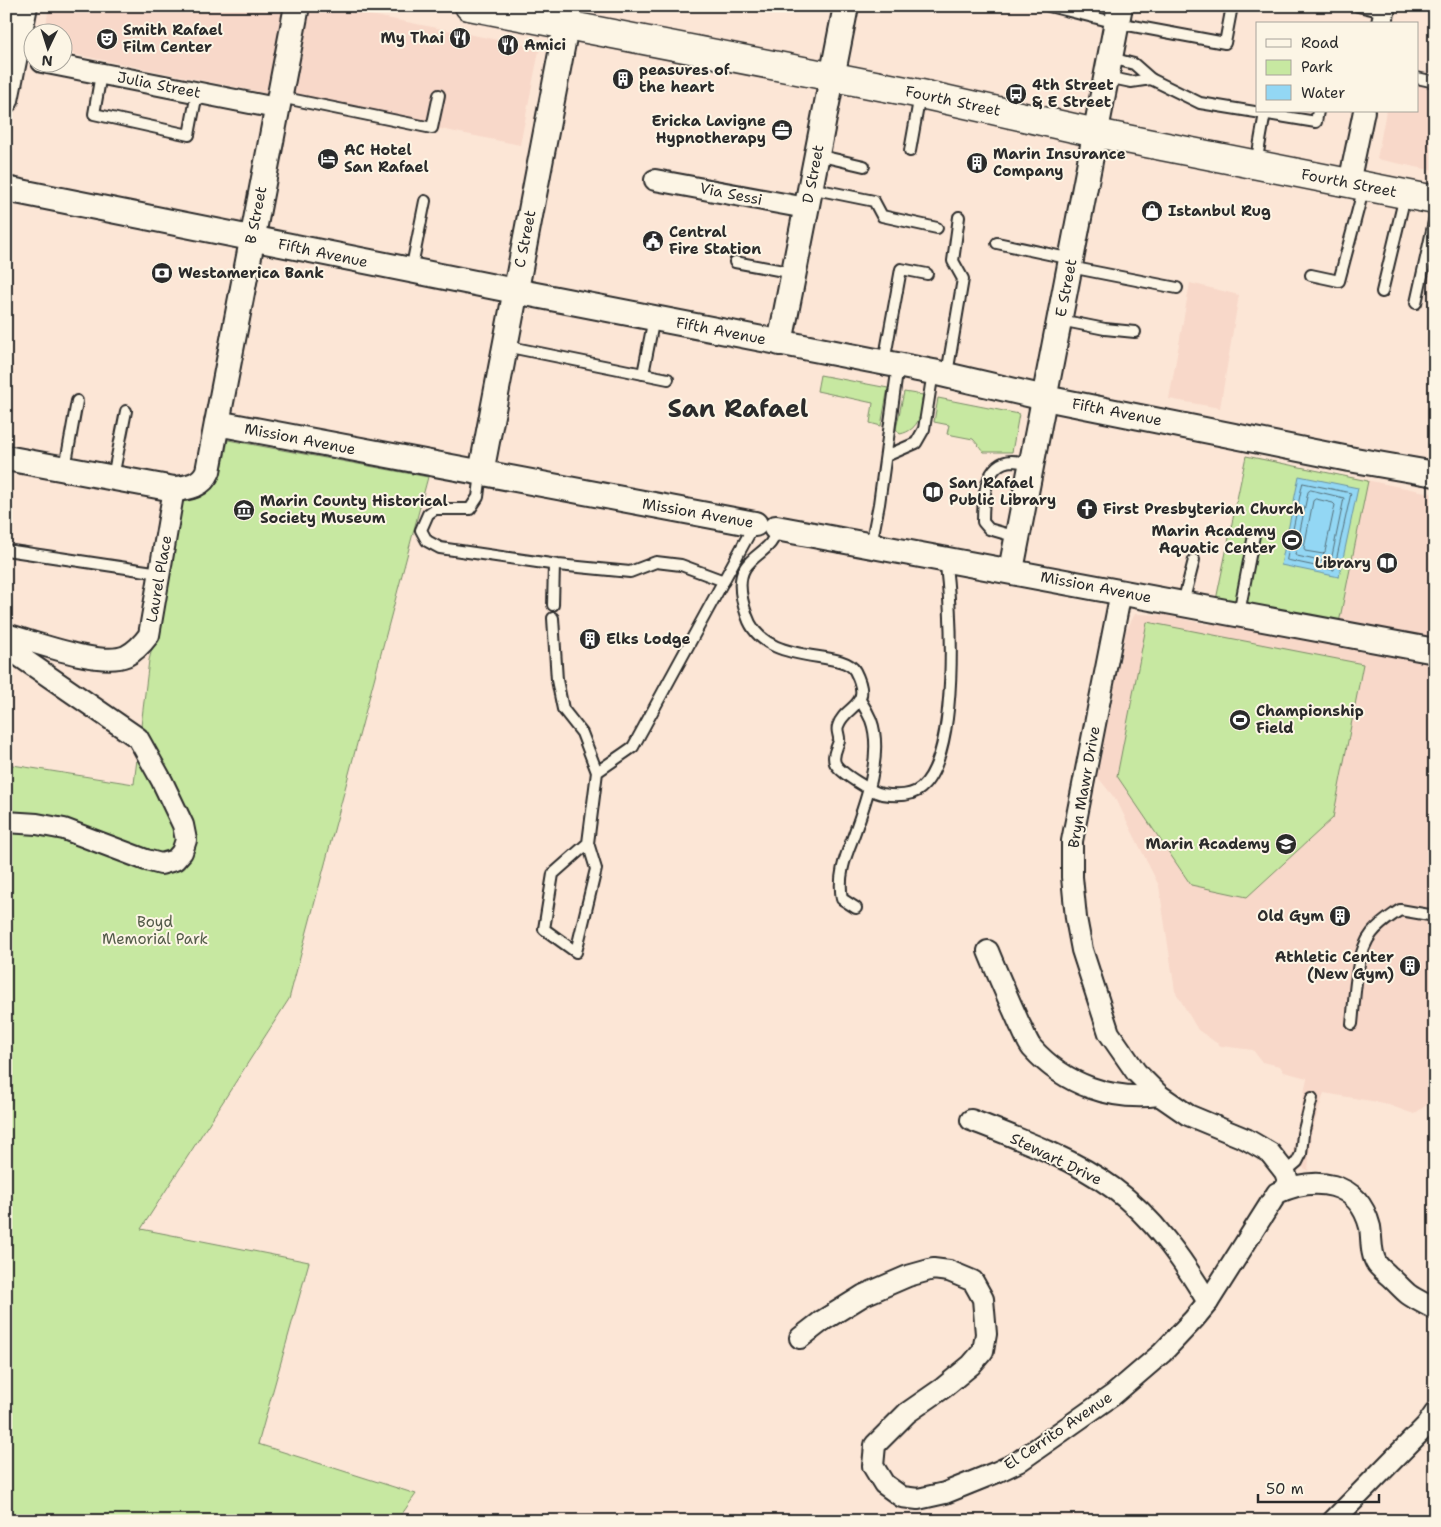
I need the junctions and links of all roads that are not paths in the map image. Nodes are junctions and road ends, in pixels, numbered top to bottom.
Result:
1 (25, 6) edge
2 (297, 6) edge
3 (470, 6) edge
4 (846, 6) edge
5 (1049, 6) edge
6 (1232, 6) edge
7 (1358, 6) edge
8 (1384, 14) edge
9 (568, 15) edge
10 (1119, 15) edge
11 (25, 22) edge
12 (22, 64) edge
13 (1109, 67) junction
14 (72, 68) edge
15 (101, 74) junction
16 (833, 77) junction
17 (1418, 78) edge
18 (1151, 79) junction
19 (1435, 82) edge
20 (197, 93) junction
21 (921, 94) junction
22 (439, 95) dead end
23 (6, 100) edge
24 (278, 102) junction
25 (1256, 112) edge
26 (1258, 112) edge
27 (1318, 112) edge
28 (1364, 112) edge
29 (1265, 113) junction
30 (1096, 133) junction
31 (910, 151) dead end
32 (817, 155) junction
33 (1256, 165) junction
34 (864, 166) dead end
35 (655, 180) dead end
36 (1357, 185) junction
37 (6, 189) edge
38 (1405, 194) junction
39 (808, 198) junction
40 (1435, 200) edge
41 (425, 201) dead end
42 (959, 217) dead end
43 (1435, 217) edge
44 (937, 228) dead end
45 (252, 238) junction
46 (997, 243) dead end
47 (735, 262) dead end
48 (1071, 263) junction
49 (411, 270) junction
50 (794, 273) junction
51 (927, 274) dead end
52 (1311, 276) dead end
53 (1177, 288) dead end
54 (515, 291) junction
55 (1382, 292) dead end
56 (1416, 303) dead end
57 (654, 318) junction
58 (1060, 320) junction
59 (1134, 332) dead end
60 (780, 342) junction
61 (505, 346) junction
62 (891, 364) junction
63 (940, 373) junction
64 (643, 374) junction
65 (668, 379) dead end
66 (1045, 398) junction
67 (77, 401) dead end
68 (126, 411) dead end
69 (217, 423) junction
70 (886, 456) junction
71 (6, 458) edge
72 (1032, 465) junction
73 (64, 468) junction
74 (481, 473) junction
75 (1435, 474) edge
76 (113, 477) junction
77 (174, 489) junction
78 (766, 526) junction
79 (1254, 535) dead end
80 (1017, 537) junction
81 (871, 545) junction
82 (6, 550) edge
83 (945, 558) junction
84 (1194, 560) dead end
85 (554, 565) junction
86 (1011, 570) junction
87 (160, 573) junction
88 (724, 581) junction
89 (1121, 592) junction
90 (1183, 603) junction
91 (553, 605) dead end
92 (1238, 613) junction
93 (553, 618) dead end
94 (6, 634) edge
95 (6, 647) edge
96 (1435, 651) edge
97 (860, 700) junction
98 (597, 772) junction
99 (870, 789) junction
100 (6, 822) edge
101 (588, 843) junction
102 (856, 908) dead end
103 (1435, 916) edge
104 (988, 951) dead end
105 (1352, 1024) dead end
106 (1159, 1095) junction
107 (1312, 1098) dead end
108 (972, 1120) dead end
109 (1288, 1180) junction
110 (1208, 1302) junction
111 (1435, 1309) edge
112 (800, 1338) dead end
113 (1435, 1413) edge
114 (1333, 1521) edge

1 - 11 street
2 - 24 street, B Street
3 - 9 main road, Fourth Street
4 - 16 street, D Street
5 - 10 lane
6 - 10 lane
7 - 8 lane
9 - 16 main road, Fourth Street
9 - 54 street, C Street
10 - 13 street, E Street
12 - 23 street
13 - 18 lane
13 - 18 lane
13 - 30 street, E Street
14 - 15 street, Julia Street
15 - 20 street, Julia Street
15 - 20 lane
16 - 21 main road, Fourth Street
16 - 32 street, D Street
17 - 19 lane
18 - 25 lane
20 - 24 street, Julia Street
21 - 30 main road, Fourth Street
21 - 31 lane
22 - 24 lane
24 - 45 street, B Street
26 - 29 lane
27 - 29 lane
28 - 36 street
29 - 33 lane
30 - 33 main road, Fourth Street
30 - 48 street, E Street
32 - 34 lane
32 - 39 street, D Street
33 - 36 main road, Fourth Street
35 - 39 street, Via Sessi
36 - 38 main road, Fourth Street
36 - 52 lane
37 - 45 street, Fifth Avenue
38 - 40 main road, Fourth Street
38 - 55 lane
39 - 44 lane
39 - 50 street, D Street
41 - 49 lane
42 - 63 lane
43 - 56 lane
45 - 49 street, Fifth Avenue
45 - 69 street, B Street
46 - 48 lane
47 - 50 lane
48 - 53 lane
48 - 58 street, E Street
49 - 54 street, Fifth Avenue
50 - 60 street, D Street
51 - 62 lane
54 - 57 street, Fifth Avenue
54 - 61 street, C Street
57 - 60 street, Fifth Avenue
57 - 64 lane
58 - 59 lane
58 - 66 street, E Street
60 - 62 street, Fifth Avenue
61 - 64 lane
61 - 74 street, C Street
62 - 63 street, Fifth Avenue
62 - 70 lane
63 - 66 street, Fifth Avenue
63 - 70 lane
64 - 65 lane
66 - 72 street, E Street
66 - 75 street, Fifth Avenue
67 - 73 lane
68 - 76 lane
69 - 74 street, Mission Avenue
69 - 77 street
70 - 81 lane
71 - 73 street
72 - 80 street, E Street
72 - 80 lane
73 - 76 street
74 - 78 street, Mission Avenue
74 - 85 lane
76 - 77 street
77 - 87 street, Laurel Place
78 - 81 street, Mission Avenue
78 - 88 lane
78 - 97 lane
79 - 92 lane
80 - 86 street, E Street
81 - 83 street, Mission Avenue
82 - 87 lane
83 - 86 street, Mission Avenue
83 - 99 lane
84 - 90 lane
85 - 88 lane
85 - 91 lane
86 - 89 street, Mission Avenue
87 - 94 street, Laurel Place
88 - 98 lane
89 - 90 street, Mission Avenue
89 - 106 street, Bryn Mawr Drive
90 - 92 street, Mission Avenue
92 - 96 street, Mission Avenue
93 - 98 lane
95 - 100 street
97 - 99 lane
97 - 99 lane
98 - 101 lane
99 - 102 lane
101 - 101 lane
103 - 105 lane
104 - 106 street
106 - 109 street, Bryn Mawr Drive
107 - 109 lane
108 - 110 street, Stewart Drive
109 - 110 street, El Cerrito Avenue
109 - 111 street
110 - 112 street, El Cerrito Avenue
113 - 114 street

